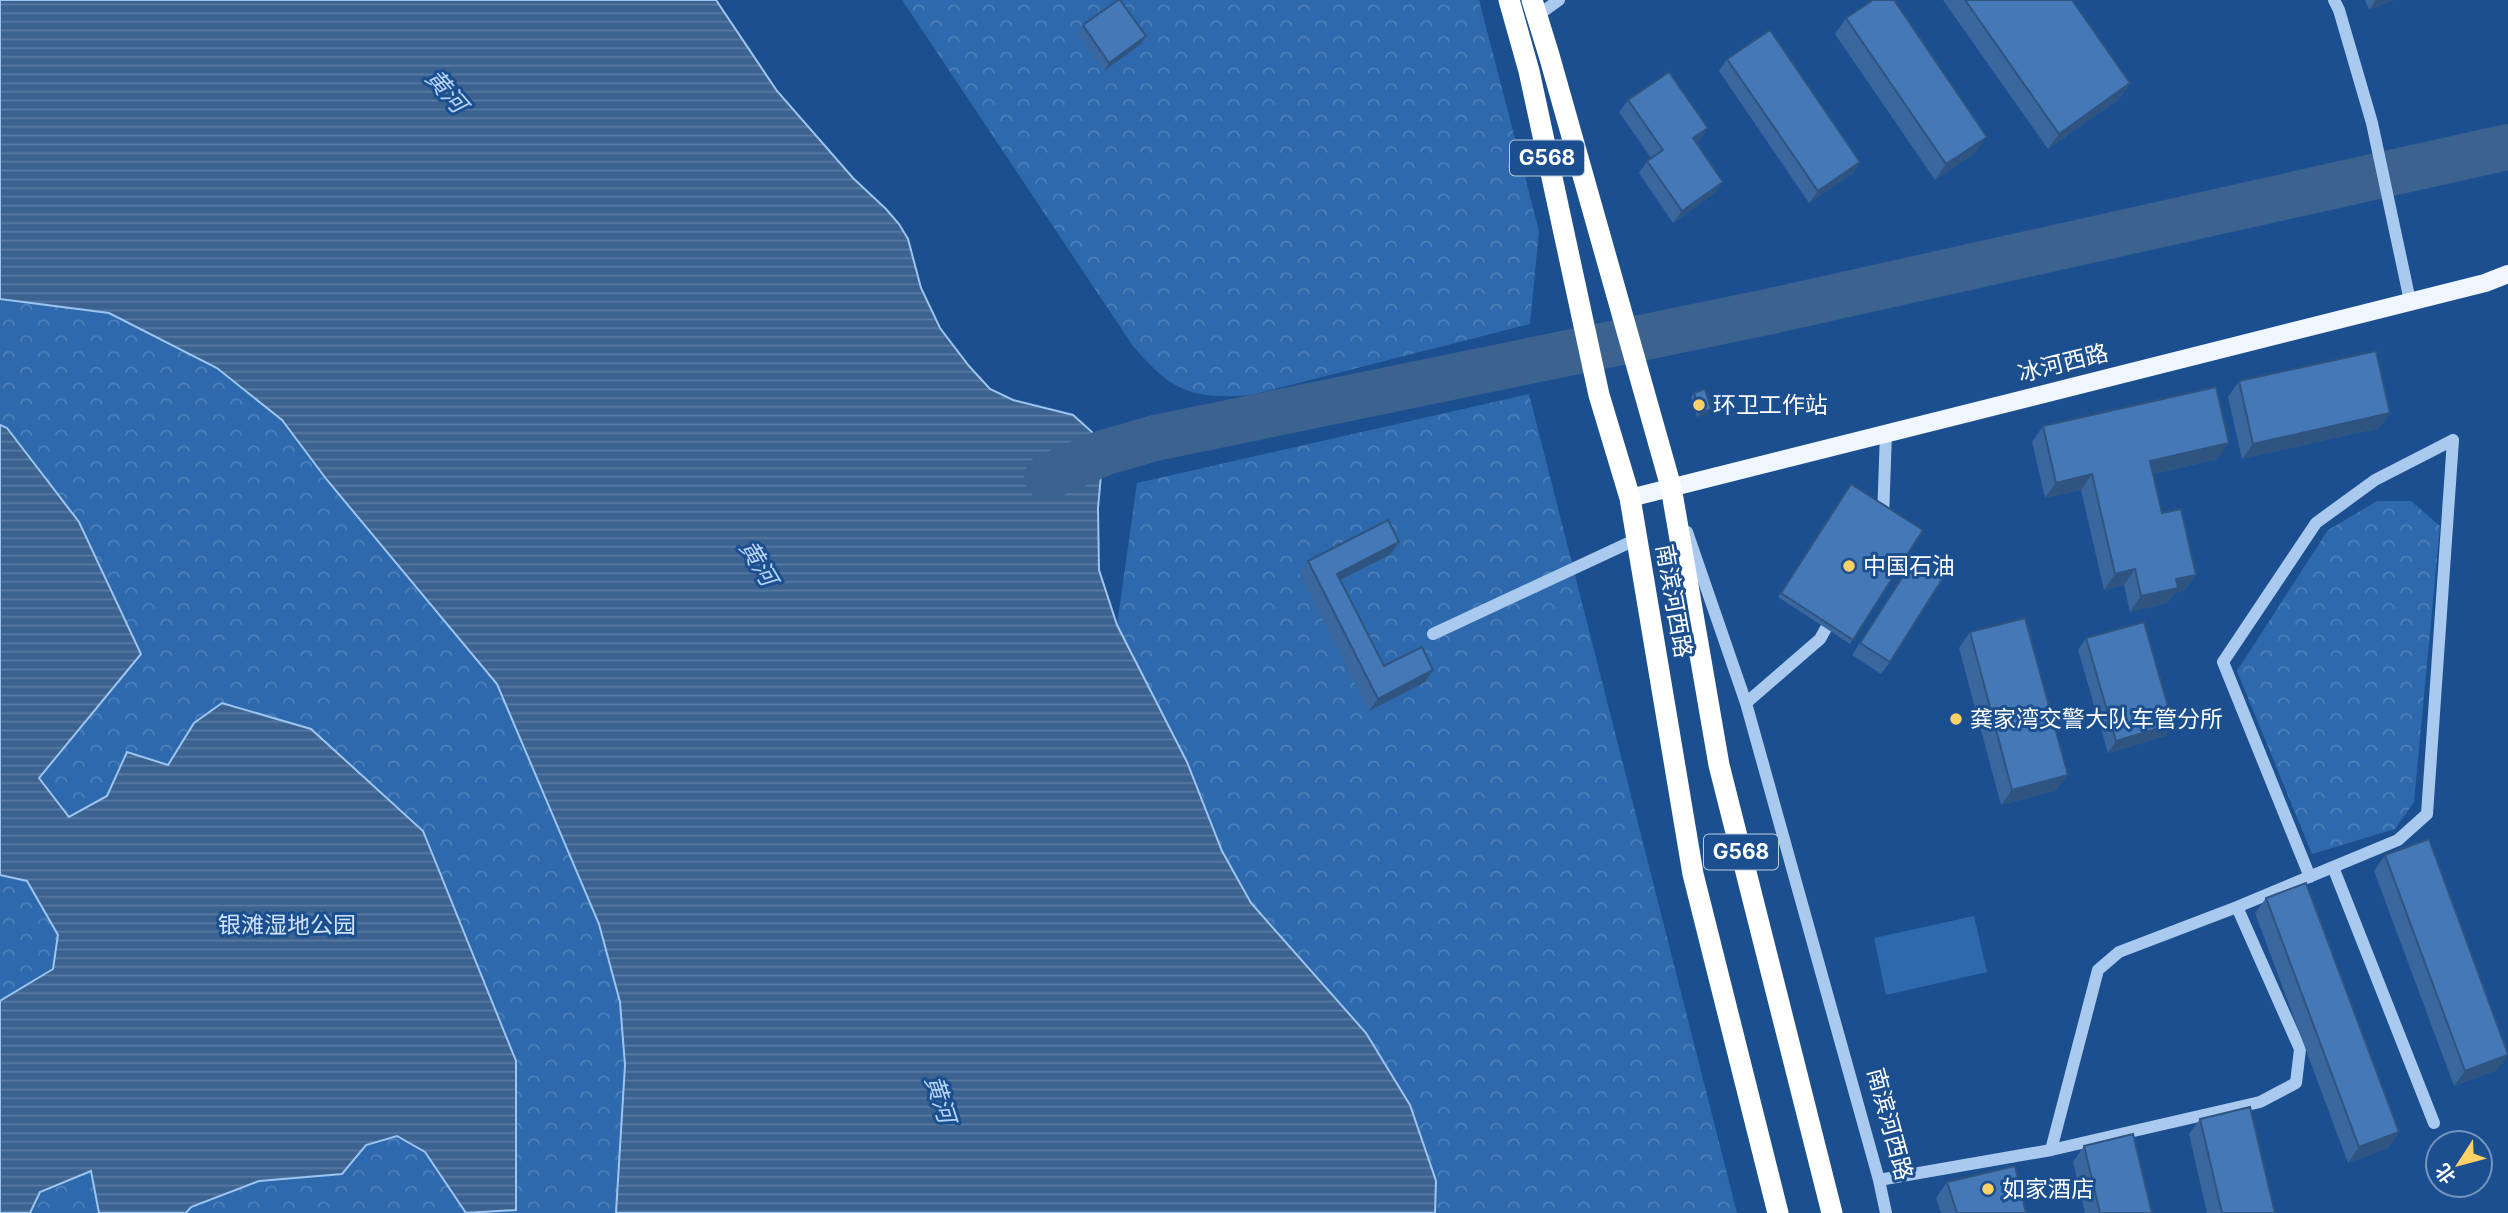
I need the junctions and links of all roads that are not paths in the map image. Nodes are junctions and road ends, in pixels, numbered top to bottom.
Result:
1 (1510, 0) edge
2 (1559, 0) edge
3 (2334, 0) edge
4 (1534, 8) edge
5 (2508, 274) edge
6 (2410, 301) junction
7 (1886, 433) junction
8 (1671, 487) junction
9 (1630, 498) junction
10 (1882, 533) edge
11 (1637, 539) junction
12 (1841, 604) edge
13 (1433, 634) dead end
14 (1746, 702) junction
15 (2333, 867) junction
16 (2310, 877) junction
17 (2237, 907) junction
18 (2434, 1123) dead end
19 (2051, 1150) junction
20 (1879, 1180) junction
21 (1778, 1213) edge
22 (1832, 1213) edge
23 (1886, 1213) edge

1 - 9 highway, 南滨河西路 / G568
2 - 4 street
3 - 6 street
4 - 8 highway, 南滨河西路 / G568
5 - 6 main road, 冰河西路
6 - 7 main road, 冰河西路
7 - 8 main road, 冰河西路
7 - 10 street
8 - 9 main road, 冰河西路
8 - 14 street, 南滨河西路
8 - 22 highway, 南滨河西路 / G568
9 - 11 highway, 南滨河西路 / G568
11 - 13 street
11 - 21 highway, 南滨河西路 / G568
12 - 14 street
14 - 20 street, 南滨河西路
15 - 16 street
15 - 16 street
15 - 18 street
16 - 17 street
17 - 19 street
17 - 19 street
19 - 20 street
20 - 23 street, 南滨河西路

